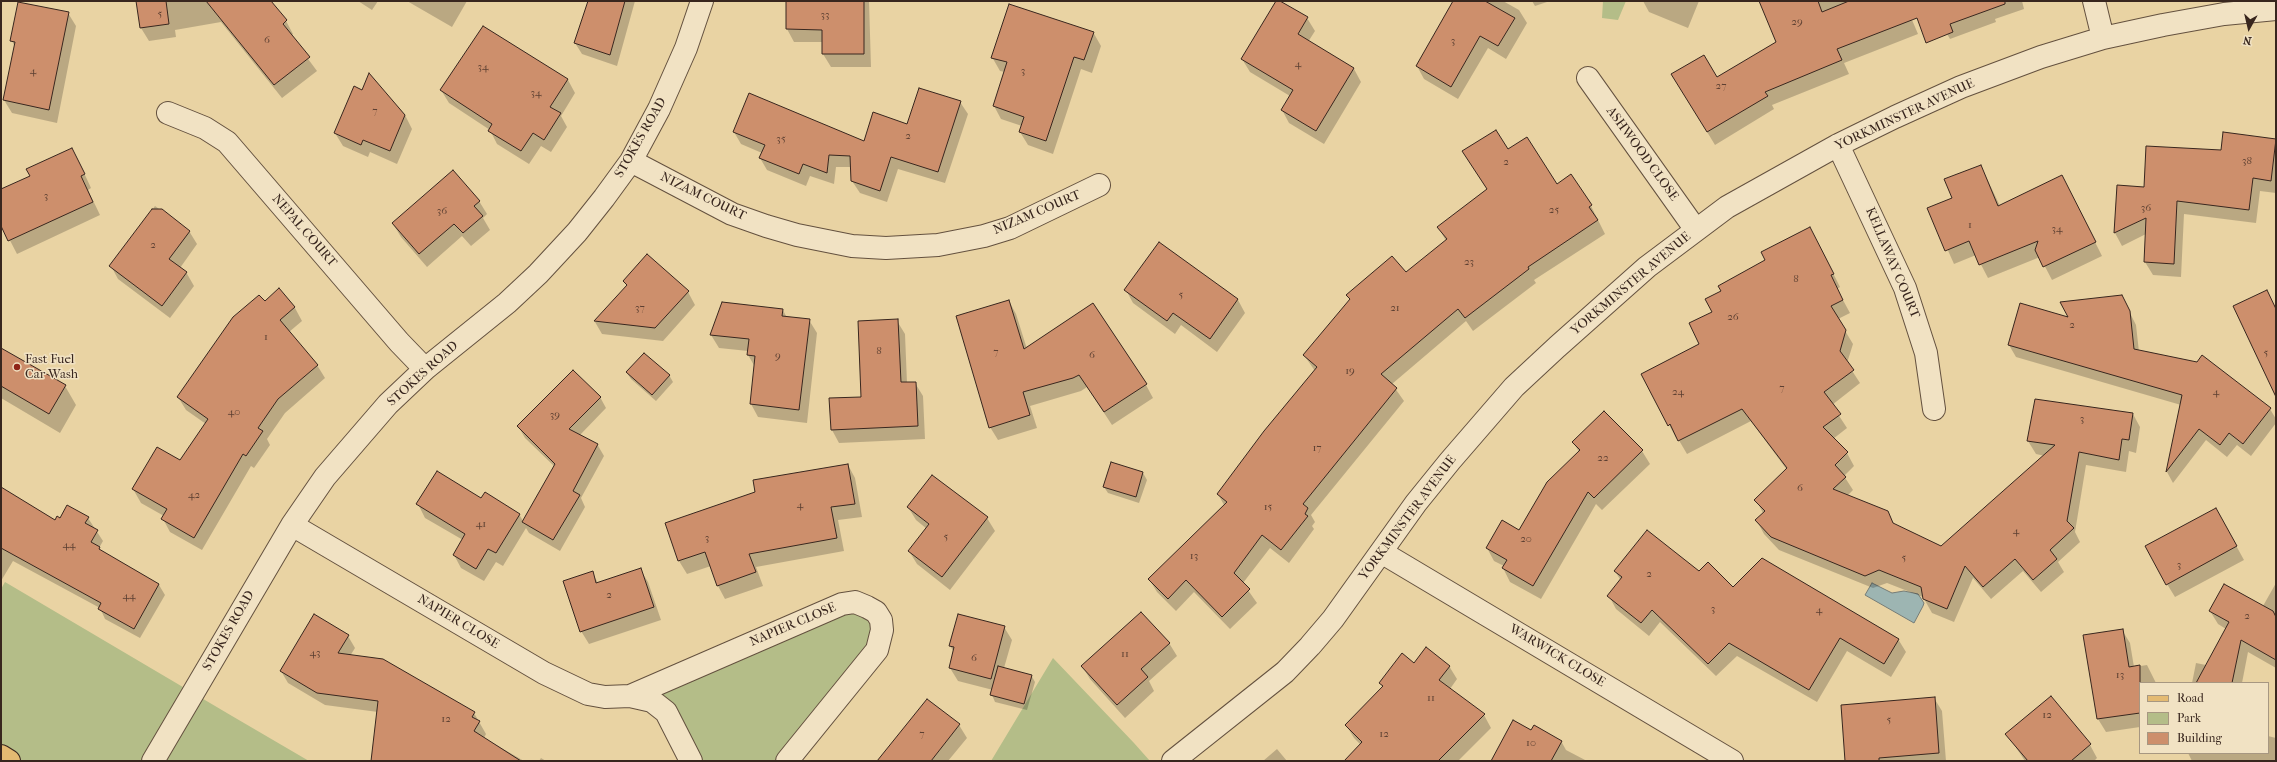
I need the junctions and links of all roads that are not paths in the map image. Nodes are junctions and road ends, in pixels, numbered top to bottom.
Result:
1 (702, 1) edge
2 (2094, 1) edge
3 (2276, 9) edge
4 (2103, 38) junction
5 (1588, 78) dead end
6 (168, 113) dead end
7 (1838, 145) junction
8 (631, 161) junction
9 (1099, 185) dead end
10 (1696, 230) junction
11 (425, 369) junction
12 (1934, 409) dead end
13 (292, 525) junction
14 (1381, 552) junction
15 (630, 696) junction
16 (1, 756) edge
17 (9, 761) edge
18 (153, 761) edge
19 (691, 761) edge
20 (787, 761) edge
21 (1173, 761) edge
22 (1732, 761) edge

1 - 8 street, STOKES ROAD
2 - 4 street
3 - 4 street, YORKMINSTER AVENUE
4 - 7 street, YORKMINSTER AVENUE
5 - 10 street, ASHWOOD CLOSE
6 - 11 street, NEPAL COURT
7 - 10 street, YORKMINSTER AVENUE
7 - 12 street, KELLAWAY COURT
8 - 9 street, NIZAM COURT
8 - 11 street, STOKES ROAD
10 - 14 street, YORKMINSTER AVENUE
11 - 13 street, STOKES ROAD
13 - 15 street, NAPIER CLOSE
13 - 18 street, STOKES ROAD
14 - 21 street, YORKMINSTER AVENUE
14 - 22 street, WARWICK CLOSE
15 - 19 street, NAPIER CLOSE
15 - 20 street, NAPIER CLOSE
16 - 17 main road

